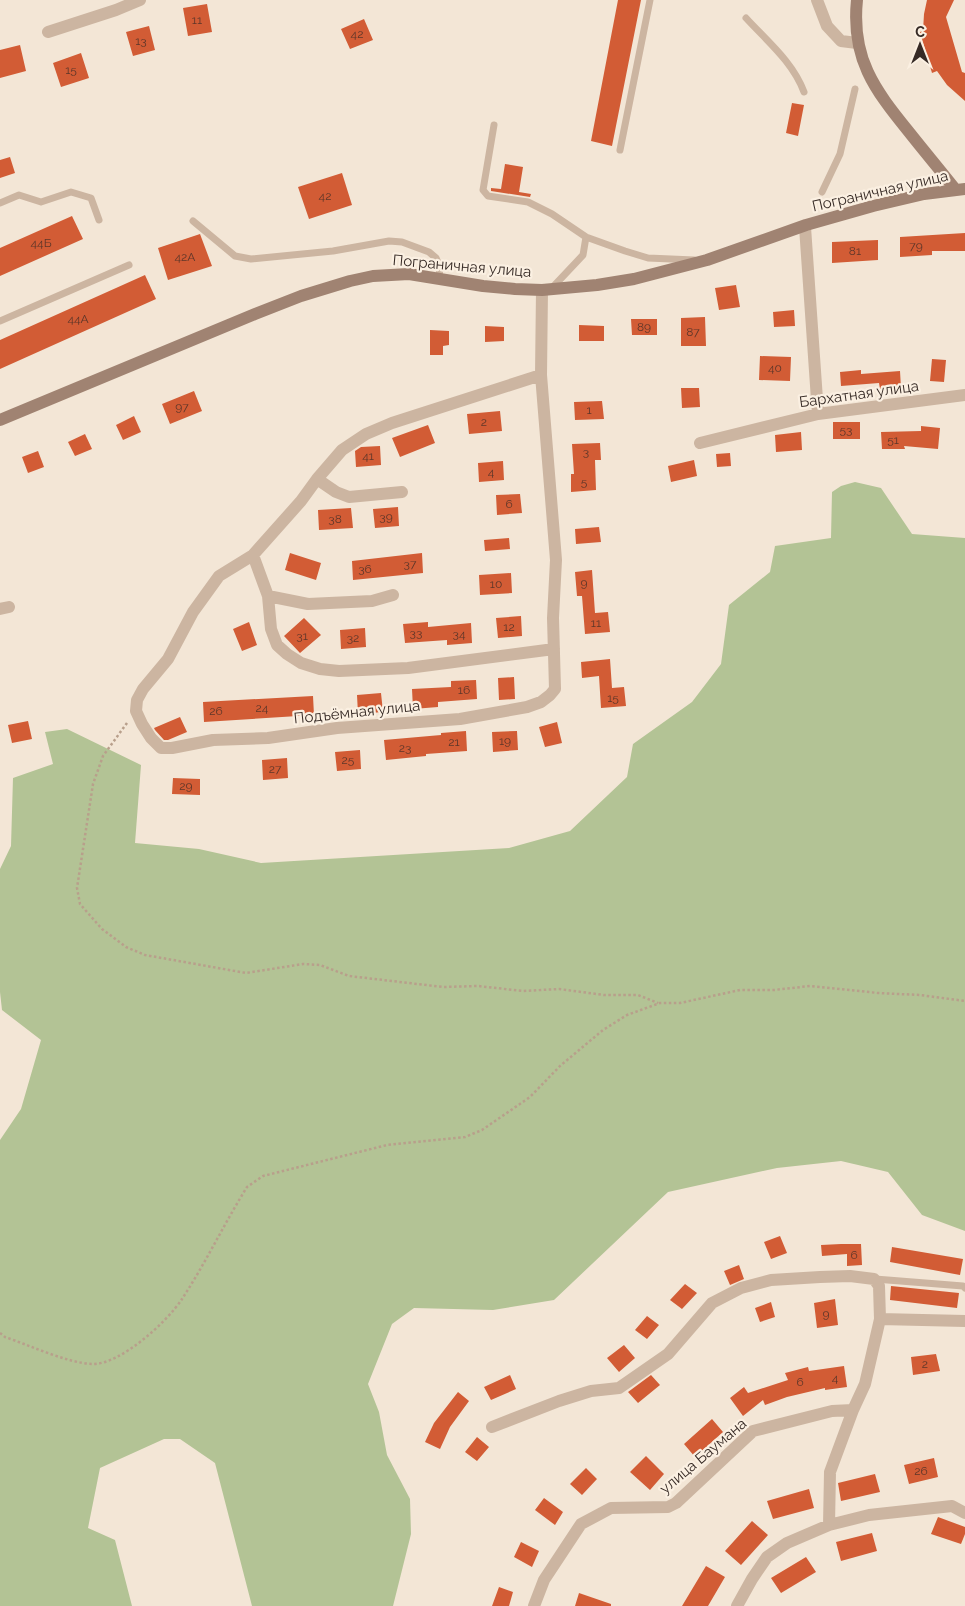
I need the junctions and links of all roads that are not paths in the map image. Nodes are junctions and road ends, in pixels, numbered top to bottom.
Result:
1 (140, 0) edge
2 (650, 0) edge
3 (817, 0) edge
4 (857, 0) edge
5 (746, 18) dead end
6 (48, 32) dead end
7 (857, 43) junction
8 (855, 89) dead end
9 (804, 92) dead end
10 (494, 125) dead end
11 (620, 150) dead end
12 (960, 189) edge
13 (822, 192) dead end
14 (0, 203) edge
15 (99, 220) dead end
16 (193, 221) dead end
17 (805, 227) junction
18 (586, 237) junction
19 (707, 260) junction
20 (129, 265) dead end
21 (439, 278) junction
22 (546, 290) junction
23 (0, 321) edge
24 (541, 375) junction
25 (965, 396) edge
26 (818, 414) junction
27 (0, 420) edge
28 (700, 444) dead end
29 (317, 479) junction
30 (402, 492) dead end
31 (253, 555) junction
32 (393, 595) dead end
33 (268, 596) junction
34 (554, 649) junction
35 (874, 1279) junction
36 (965, 1288) edge
37 (880, 1319) junction
38 (965, 1321) edge
39 (853, 1410) junction
40 (492, 1427) dead end
41 (965, 1513) edge
42 (828, 1525) junction
43 (534, 1606) edge
44 (737, 1606) edge

1 - 6 street
2 - 11 lane
3 - 7 street
4 - 7 main road
5 - 9 lane
7 - 12 main road
8 - 13 lane
10 - 18 lane
12 - 17 main road, Пограничная улица
14 - 15 lane
16 - 21 lane
17 - 19 main road, Пограничная улица
17 - 26 street
18 - 19 lane
18 - 22 lane
19 - 22 main road, Пограничная улица
20 - 23 lane
21 - 22 main road, Пограничная улица
21 - 27 main road, Пограничная улица
22 - 24 street, Подъёмная улица
24 - 29 street
24 - 34 street, Подъёмная улица
25 - 26 street, Бархатная улица
26 - 28 street, Бархатная улица
29 - 30 street
29 - 31 street
31 - 33 street
31 - 34 street, Подъёмная улица
32 - 33 street
33 - 34 street
35 - 36 lane
35 - 37 street
35 - 40 street
37 - 38 street
37 - 39 street
39 - 42 street
39 - 43 street, улица Баумана
41 - 42 street
42 - 44 street

